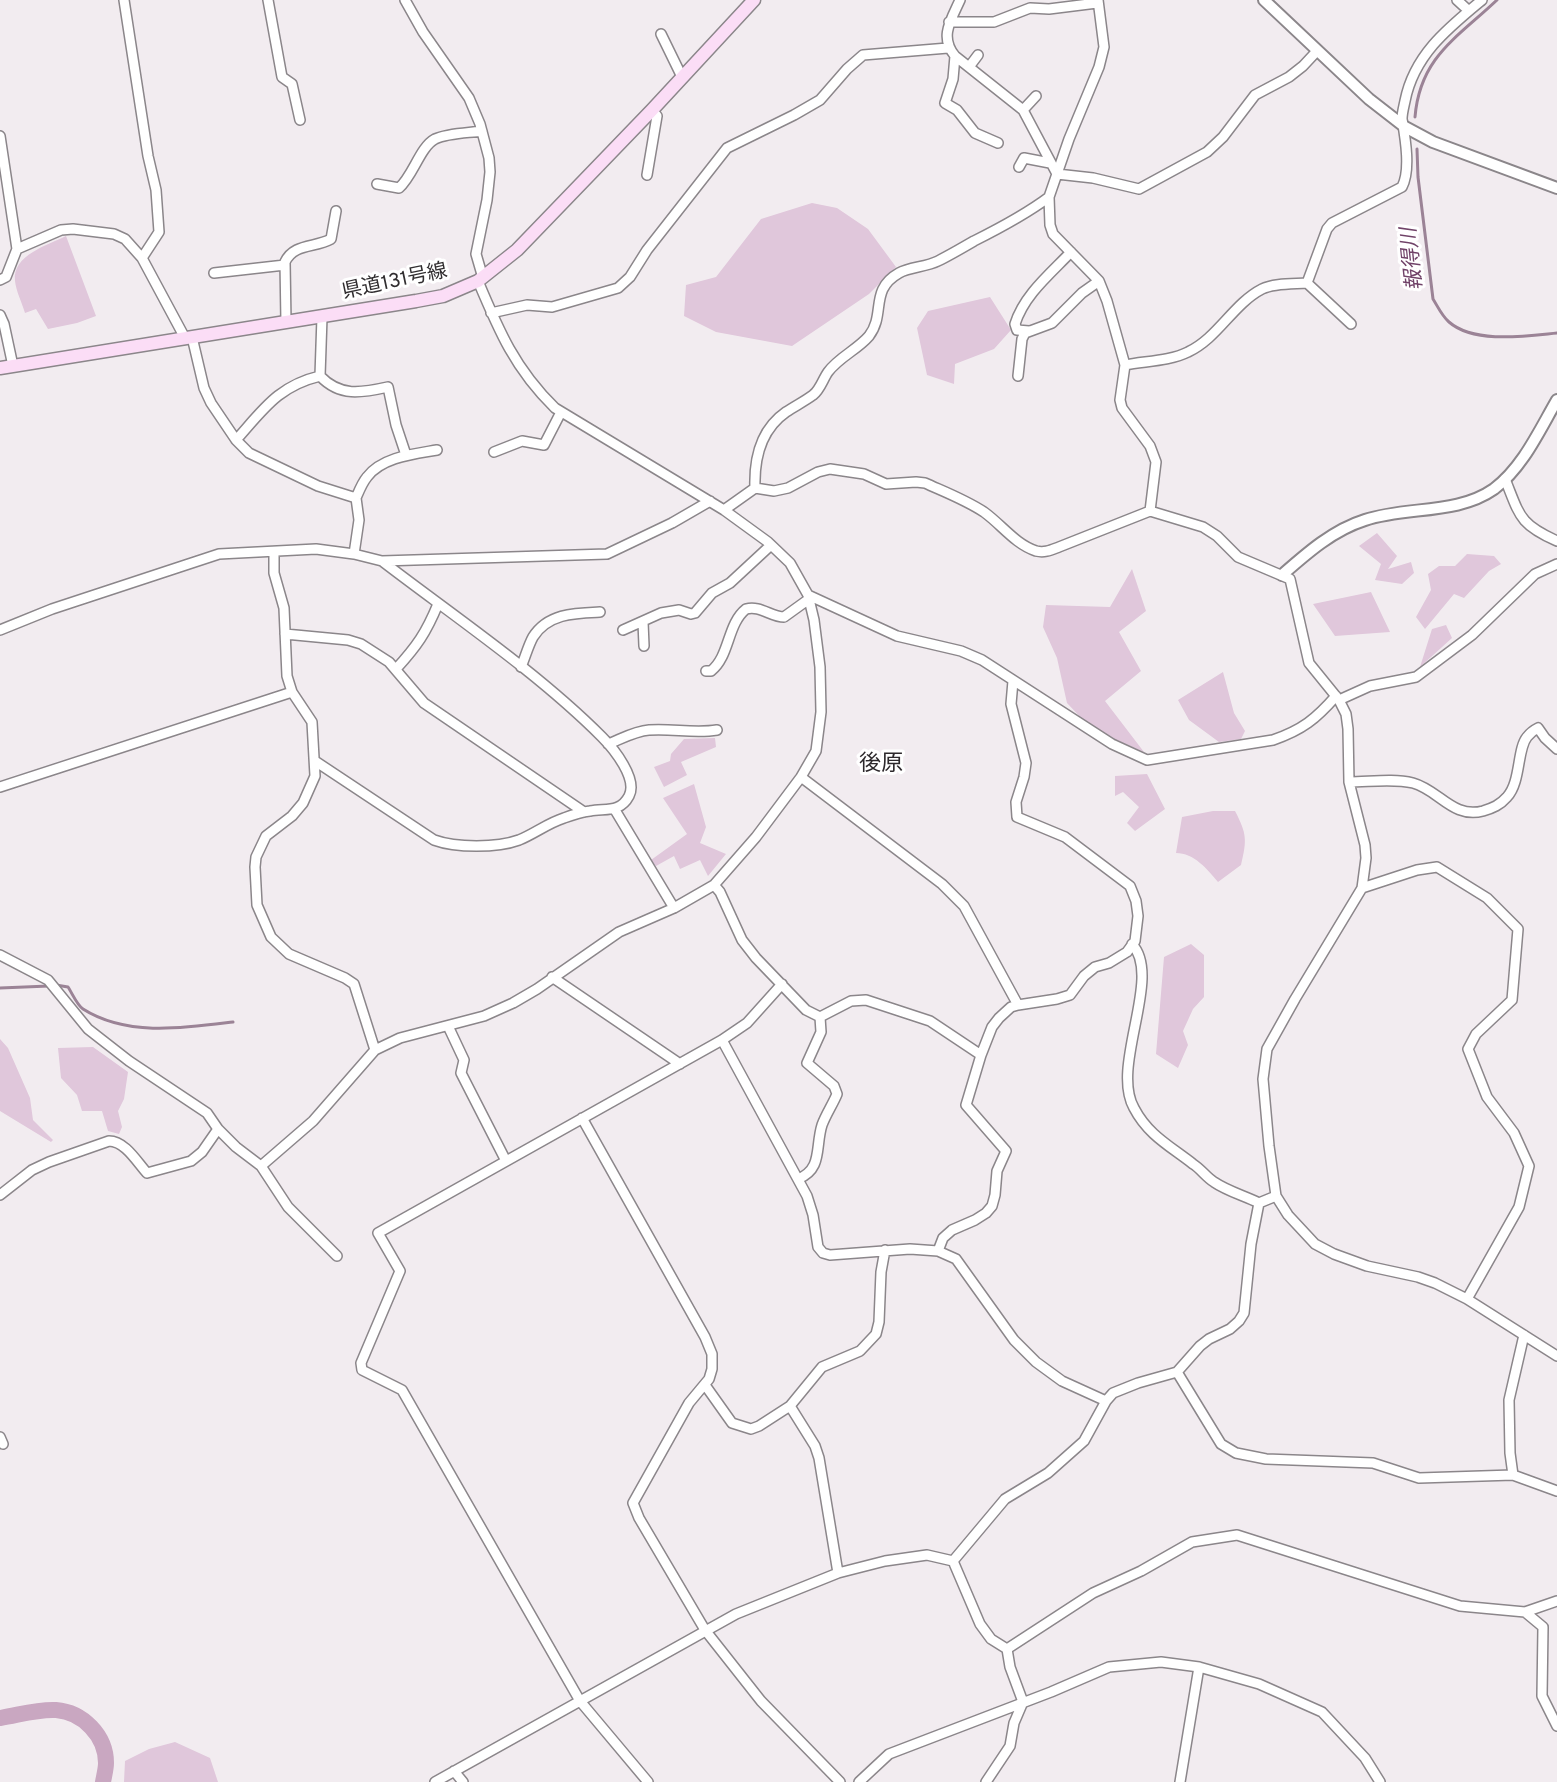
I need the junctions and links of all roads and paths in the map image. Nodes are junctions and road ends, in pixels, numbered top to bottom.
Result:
1 (124, 0) edge
2 (268, 0) edge
3 (405, 0) edge
4 (754, 0) edge
5 (960, 0) edge
6 (1264, 0) edge
7 (1457, 0) edge
8 (1482, 0) edge
9 (1097, 2) edge
10 (1028, 4) edge
11 (1469, 11) junction
12 (949, 22) junction
13 (661, 34) dead end
14 (948, 48) junction
15 (1317, 51) junction
16 (978, 55) dead end
17 (955, 56) junction
18 (969, 67) junction
19 (682, 77) junction
20 (1036, 96) dead end
21 (948, 106) junction
22 (652, 110) junction
23 (1023, 111) junction
24 (940, 115) dead end
25 (300, 120) dead end
26 (1405, 127) junction
27 (482, 131) junction
28 (0, 136) edge
29 (998, 142) dead end
30 (1050, 163) junction
31 (1019, 167) dead end
32 (1057, 174) junction
33 (647, 175) dead end
34 (377, 184) dead end
35 (1557, 188) edge
36 (1049, 197) junction
37 (336, 211) dead end
38 (17, 249) junction
39 (1071, 252) junction
40 (142, 258) junction
41 (285, 264) junction
42 (214, 273) dead end
43 (480, 279) junction
44 (0, 280) edge
45 (1099, 281) junction
46 (1307, 283) junction
47 (491, 313) junction
48 (0, 315) edge
49 (322, 317) junction
50 (286, 322) junction
51 (1351, 324) dead end
52 (1029, 331) junction
53 (188, 337) junction
54 (1125, 365) junction
55 (13, 366) junction
56 (0, 368) edge
57 (320, 375) junction
58 (1018, 376) dead end
59 (1557, 400) edge
60 (561, 412) junction
61 (236, 440) junction
62 (437, 450) dead end
63 (494, 452) dead end
64 (406, 455) junction
65 (1506, 479) junction
66 (755, 488) junction
67 (356, 498) junction
68 (710, 501) junction
69 (724, 510) junction
70 (1150, 511) junction
71 (1557, 541) edge
72 (771, 545) junction
73 (274, 552) junction
74 (354, 554) junction
75 (382, 561) junction
76 (1557, 564) edge
77 (1282, 575) junction
78 (809, 597) junction
79 (438, 603) junction
80 (600, 612) dead end
81 (643, 622) junction
82 (0, 630) edge
83 (624, 630) dead end
84 (285, 634) junction
85 (644, 646) dead end
86 (521, 667) junction
87 (396, 669) junction
88 (705, 672) dead end
89 (1013, 681) junction
90 (292, 692) junction
91 (1338, 698) junction
92 (717, 730) dead end
93 (608, 744) junction
94 (1557, 748) edge
95 (315, 761) junction
96 (801, 777) junction
97 (1349, 782) junction
98 (0, 787) edge
99 (615, 810) junction
100 (584, 812) junction
101 (714, 885) junction
102 (1362, 888) junction
103 (674, 909) junction
104 (1132, 944) junction
105 (0, 955) edge
106 (552, 977) junction
107 (782, 984) junction
108 (1018, 1005) junction
109 (820, 1017) junction
110 (448, 1026) junction
111 (722, 1040) junction
112 (375, 1050) junction
113 (981, 1055) junction
114 (680, 1064) junction
115 (582, 1118) junction
116 (218, 1129) junction
117 (506, 1161) junction
118 (261, 1166) junction
119 (798, 1179) junction
120 (0, 1195) edge
121 (1276, 1196) junction
122 (1259, 1203) junction
123 (885, 1250) junction
124 (938, 1251) junction
125 (337, 1256) dead end
126 (1467, 1299) junction
127 (1524, 1335) junction
128 (1557, 1356) edge
129 (1177, 1372) junction
130 (705, 1385) junction
131 (1106, 1401) junction
132 (790, 1406) junction
133 (1514, 1475) junction
134 (1557, 1491) edge
135 (953, 1561) junction
136 (838, 1573) junction
137 (1557, 1601) edge
138 (1526, 1612) junction
139 (705, 1630) junction
140 (1007, 1649) junction
141 (1199, 1667) junction
142 (580, 1701) junction
143 (1023, 1702) junction
144 (1557, 1726) edge
145 (454, 1771) junction
146 (435, 1782) edge
147 (463, 1782) edge
148 (648, 1782) edge
149 (840, 1782) edge
150 (859, 1782) edge
151 (986, 1782) edge
152 (1180, 1782) edge
153 (1380, 1782) edge

1 - 40 street
2 - 25 street
3 - 27 street
4 - 19 main road, 県道131号線
5 - 12 street
6 - 15 street
7 - 11 street
8 - 11 street
9 - 10 street
9 - 32 street
10 - 12 street
11 - 26 street
12 - 14 street
13 - 19 street
14 - 17 street
14 - 47 street
15 - 26 street
15 - 32 street
16 - 18 street
17 - 18 street
17 - 21 street
18 - 23 street
19 - 22 main road, 県道131号線
20 - 23 street
21 - 24 street
21 - 29 street
22 - 33 street
22 - 43 main road, 県道131号線
23 - 30 street
26 - 35 street
26 - 46 street
27 - 34 street
27 - 43 street
28 - 38 street
30 - 31 street
30 - 32 street
32 - 36 street
36 - 39 street
36 - 66 street
37 - 41 street
38 - 40 street
38 - 44 street
39 - 45 street
39 - 52 street
40 - 53 street
41 - 42 street
41 - 50 street
43 - 47 street
43 - 49 main road, 県道131号線
45 - 52 street
45 - 54 street
46 - 51 street
46 - 54 street
47 - 60 street
48 - 55 street
49 - 50 main road, 県道131号線
49 - 57 street
50 - 53 main road, 県道131号線
52 - 58 street
53 - 55 main road, 県道131号線
53 - 61 street
54 - 70 street
55 - 56 main road, 県道131号線
57 - 61 street
57 - 64 street
59 - 65 street
60 - 63 street
60 - 68 street
61 - 67 street
62 - 64 street
64 - 67 street
65 - 71 street
65 - 77 street
66 - 69 street
66 - 70 street
67 - 74 street
68 - 69 street
68 - 75 street
69 - 72 street
70 - 77 street
72 - 78 street
72 - 81 street
73 - 74 street
73 - 82 street
73 - 84 street
74 - 75 street
75 - 79 street
76 - 91 street
77 - 91 street
78 - 88 street
78 - 89 street
78 - 96 street
79 - 86 street
79 - 87 street
80 - 86 street
81 - 83 street
81 - 85 street
84 - 87 street
84 - 90 street
86 - 93 street
87 - 100 street
89 - 91 street
89 - 104 street
90 - 95 street
90 - 98 street
91 - 97 street
92 - 93 street
93 - 99 street
94 - 97 street
95 - 100 street
95 - 112 street
96 - 101 street
96 - 108 street
97 - 102 street
99 - 100 street
99 - 103 street
101 - 103 street
101 - 107 street
102 - 121 street
102 - 126 street
103 - 106 street
104 - 108 street
104 - 122 street
105 - 116 street
106 - 110 street
106 - 114 street
107 - 109 street
107 - 111 street
108 - 113 street
109 - 113 street
109 - 119 street
110 - 112 street
110 - 117 street
111 - 114 street
111 - 119 street
112 - 118 street
113 - 124 street
114 - 115 street
115 - 117 street
115 - 130 street
116 - 118 street
116 - 120 street
117 - 142 street
118 - 125 street
119 - 123 street
121 - 122 street
121 - 126 street
122 - 129 street
123 - 124 street
123 - 132 street
124 - 131 street
126 - 127 street
127 - 128 street
127 - 133 street
129 - 131 street
129 - 133 street
130 - 132 street
130 - 139 street
131 - 135 street
132 - 136 street
133 - 134 street
135 - 136 street
135 - 140 street
136 - 139 street
137 - 138 street
138 - 140 street
138 - 144 street
139 - 142 street
139 - 149 street
140 - 143 street
141 - 143 street
141 - 152 street
141 - 153 street
142 - 145 street
142 - 148 street
143 - 150 street
143 - 151 street
145 - 146 street
145 - 147 street

